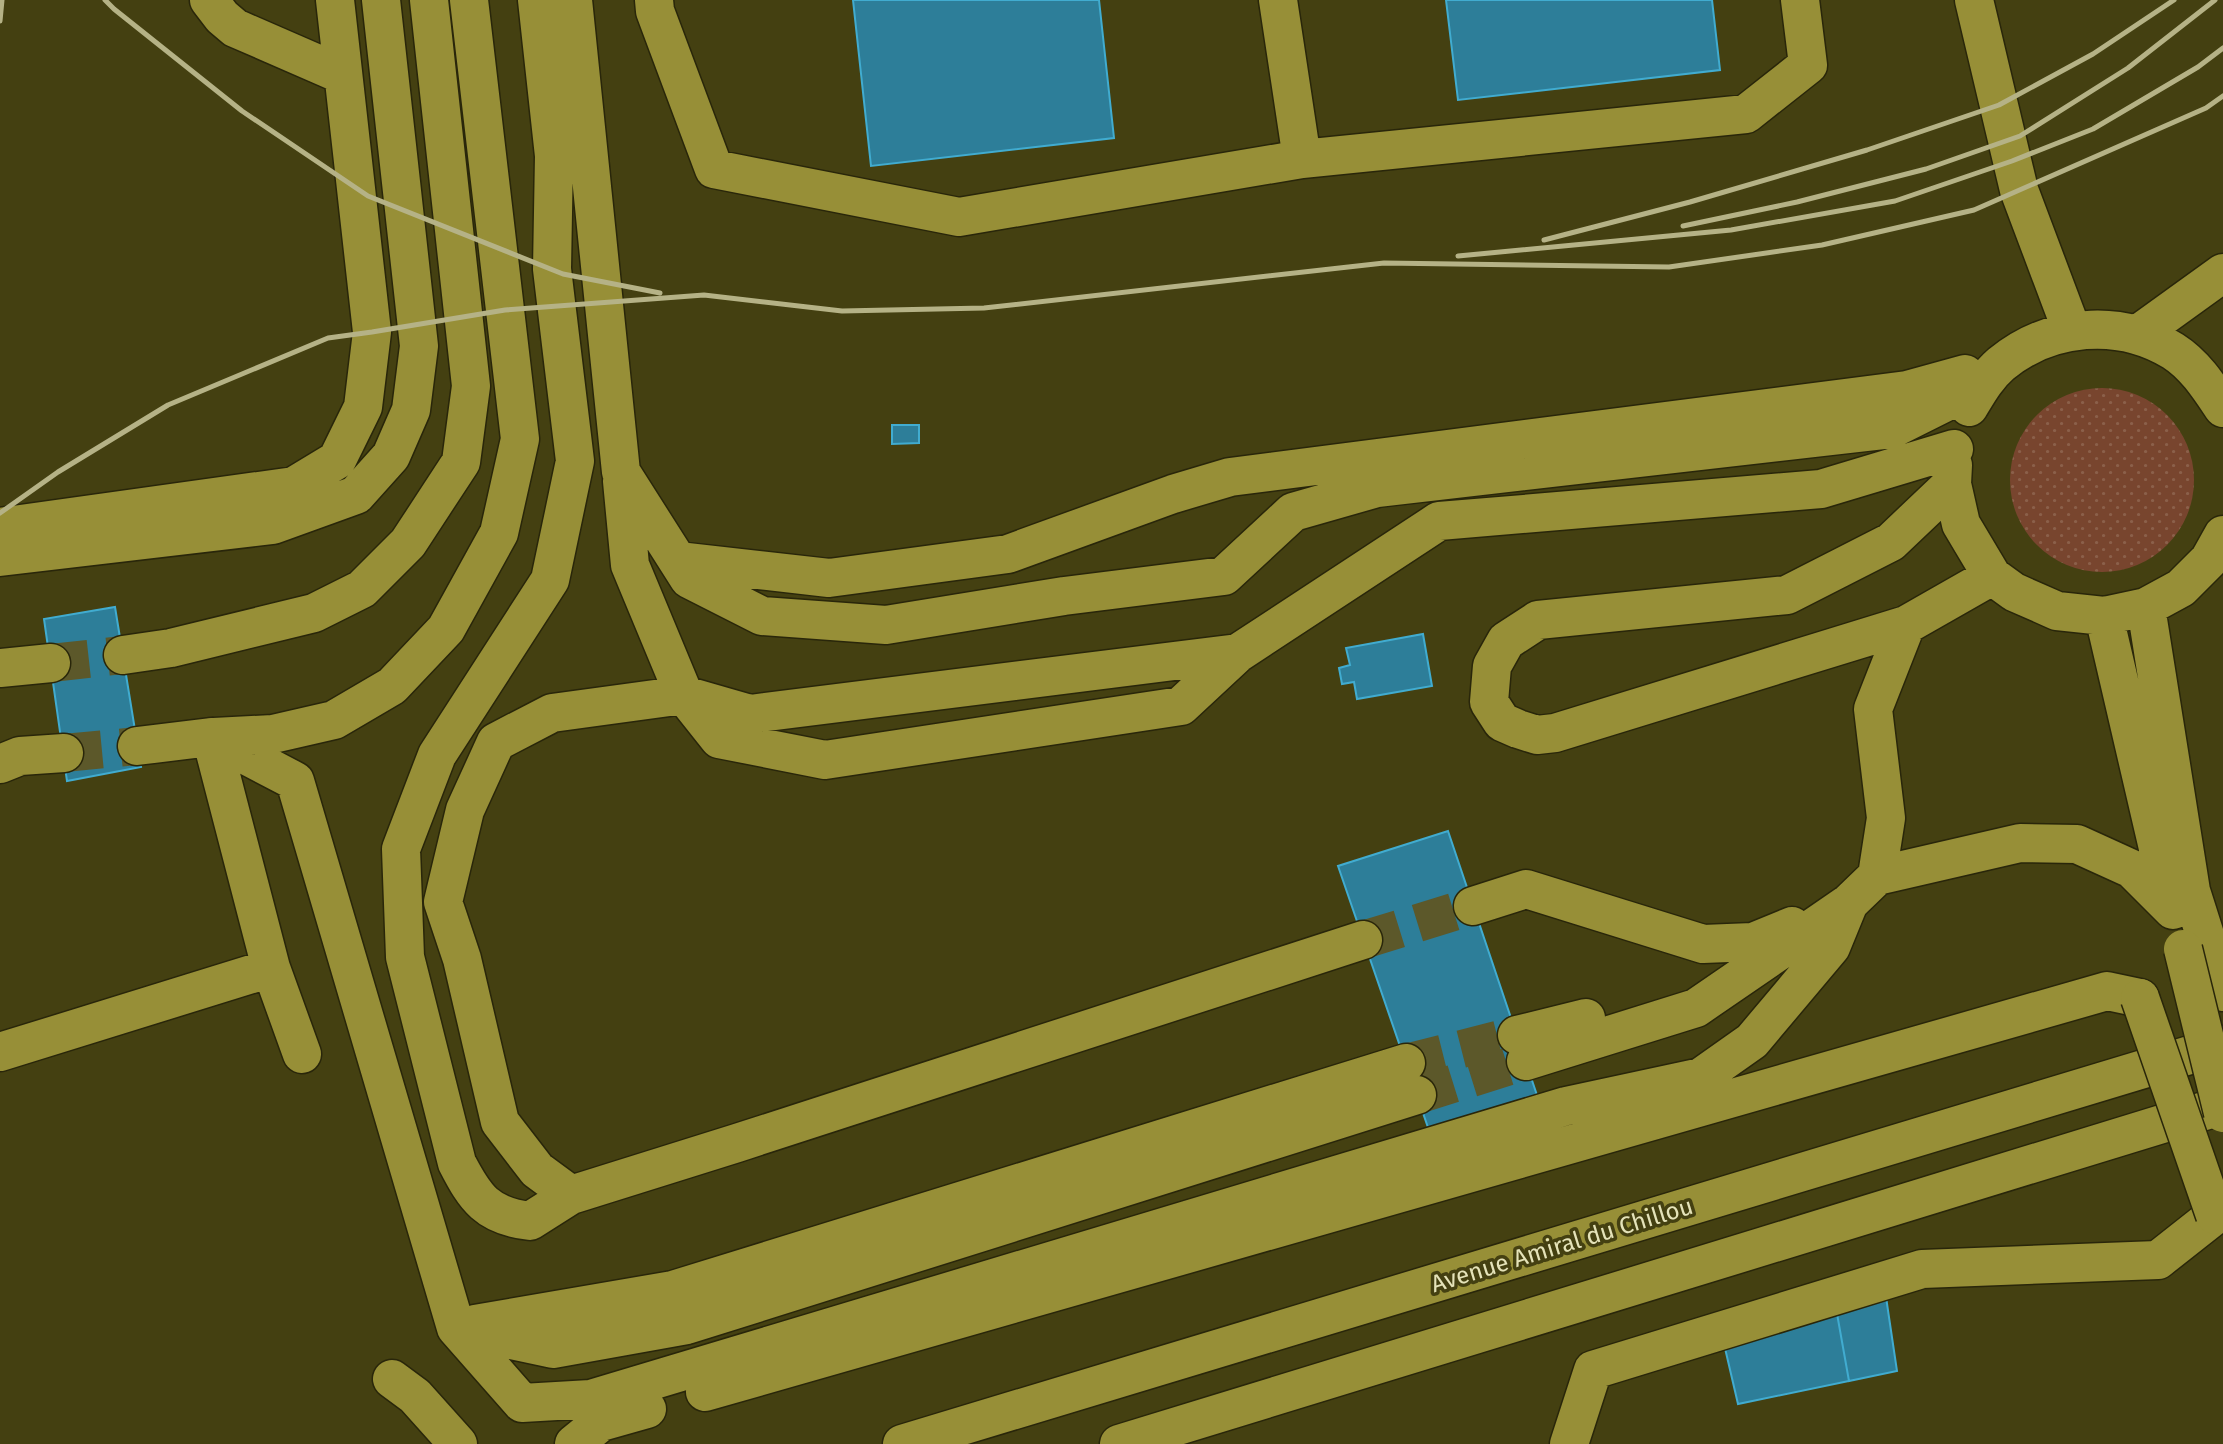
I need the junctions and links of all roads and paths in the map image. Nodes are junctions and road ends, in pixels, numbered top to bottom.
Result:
1 (209, 0) edge
2 (335, 0) edge
3 (381, 0) edge
4 (429, 0) edge
5 (469, 0) edge
6 (537, 0) edge
7 (573, 0) edge
8 (654, 0) edge
9 (1278, 0) edge
10 (1800, 0) edge
11 (1974, 0) edge
12 (343, 75) junction
13 (1302, 159) junction
14 (2223, 273) edge
15 (2073, 331) junction
16 (2137, 335) junction
17 (1991, 374) junction
18 (2223, 408) edge
19 (1953, 466) junction
20 (621, 472) junction
21 (0, 527) edge
22 (2223, 535) edge
23 (0, 557) edge
24 (678, 561) junction
25 (1992, 576) junction
26 (2146, 607) junction
27 (2104, 616) junction
28 (1906, 625) junction
29 (1238, 653) junction
30 (123, 655) tunnel mouth
31 (51, 663) tunnel mouth
32 (0, 668) edge
33 (684, 695) junction
34 (211, 737) junction
35 (137, 746) tunnel mouth
36 (64, 753) tunnel mouth
37 (0, 764) edge
38 (1877, 876) junction
39 (1849, 904) junction
40 (1473, 906) tunnel mouth
41 (2173, 911) junction
42 (1363, 940) tunnel mouth
43 (2194, 945) junction
44 (271, 968) junction
45 (2223, 992) edge
46 (2223, 1045) edge
47 (1521, 1048) tunnel mouth
48 (0, 1052) edge
49 (302, 1054) dead end
50 (1411, 1079) tunnel mouth
51 (2223, 1105) edge
52 (2223, 1113) edge
53 (570, 1195) junction
54 (456, 1328) junction
55 (393, 1379) dead end
56 (458, 1444) edge
57 (574, 1444) edge
58 (902, 1444) edge
59 (1119, 1444) edge
60 (1569, 1444) edge

1 - 12 street
2 - 12 street
3 - 23 street
4 - 30 street
5 - 34 street
6 - 53 street
7 - 20 street
8 - 13 street
9 - 13 street
10 - 13 street
11 - 15 street
12 - 21 street
14 - 16 street
15 - 16 street
15 - 17 street
16 - 18 street
17 - 19 street
17 - 24 street
17 - 24 street
19 - 25 street
19 - 28 street
19 - 29 street
20 - 24 street
20 - 33 street
22 - 26 street
25 - 27 street
25 - 28 street
26 - 27 street
26 - 43 street
27 - 41 street
28 - 38 street
29 - 33 street
29 - 33 street
31 - 32 street
33 - 53 street
34 - 35 street
34 - 44 street
34 - 54 street
36 - 37 street
38 - 39 street
38 - 41 street
39 - 40 street
39 - 47 street
39 - 54 street
41 - 43 street
42 - 53 street
43 - 45 street
43 - 52 street, bridge
44 - 48 street
44 - 49 street
46 - 58 street, Avenue Amiral du Chillou
50 - 54 street
51 - 59 street
55 - 56 street
57 - 60 street, bridge

